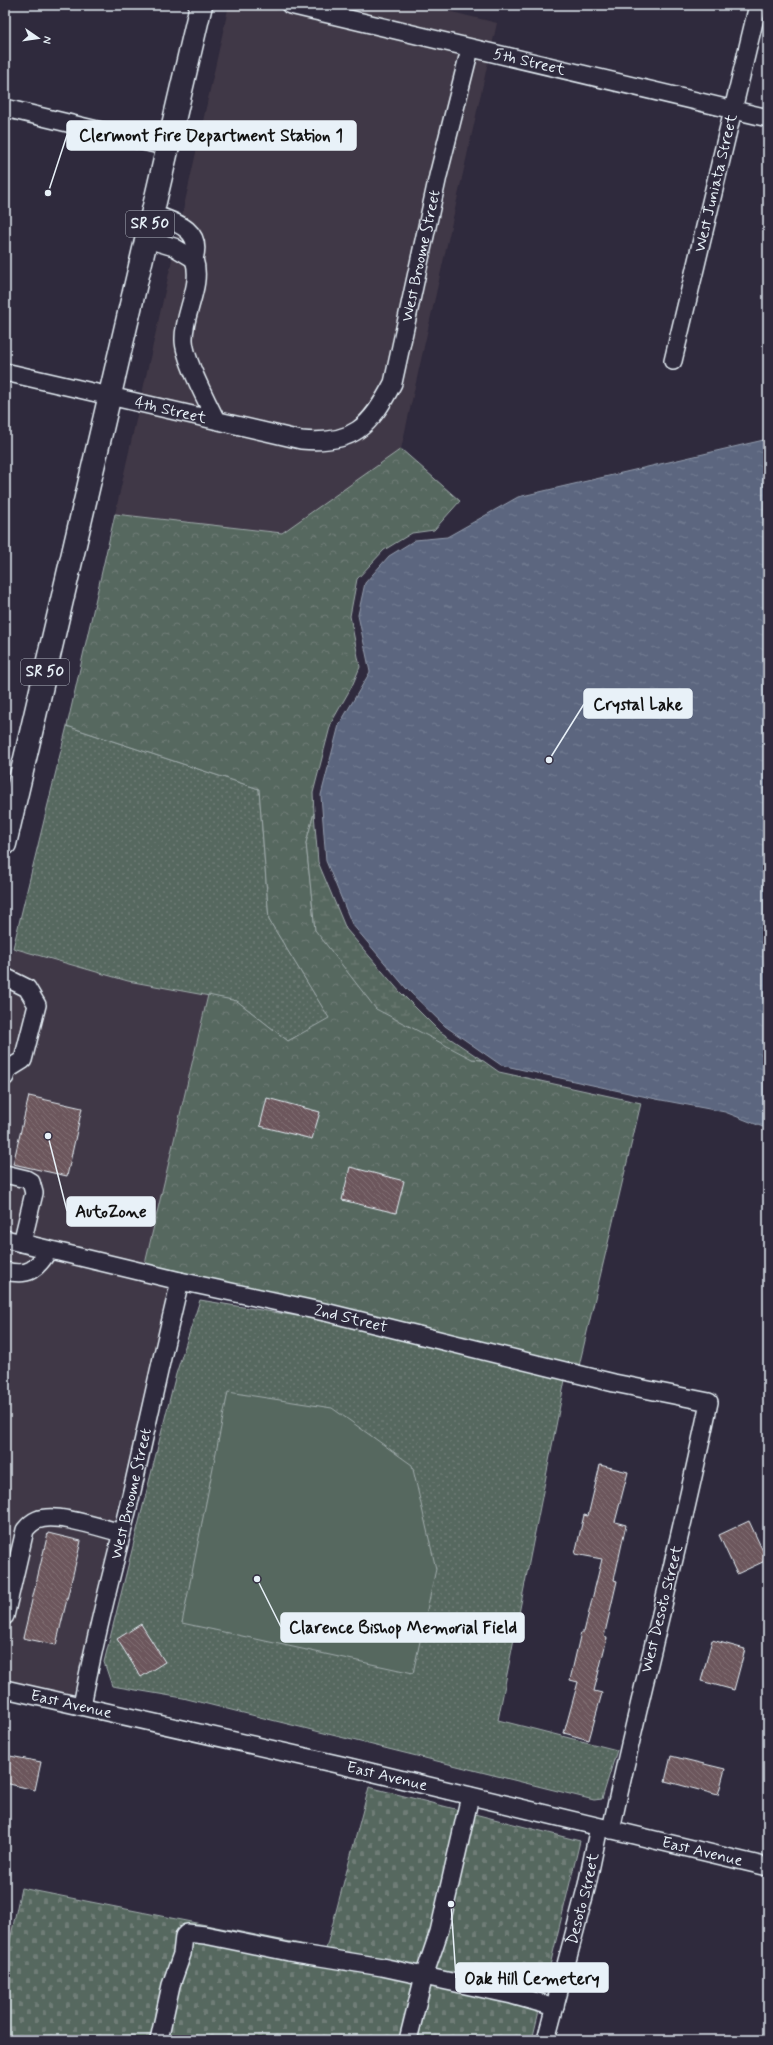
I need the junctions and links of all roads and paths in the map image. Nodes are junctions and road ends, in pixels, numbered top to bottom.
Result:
1 (201, 5) edge
2 (290, 5) edge
3 (758, 5) edge
4 (470, 49) junction
5 (5, 108) edge
6 (734, 110) junction
7 (768, 118) edge
8 (168, 147) junction
9 (152, 214) junction
10 (147, 239) junction
11 (194, 259) junction
12 (673, 361) dead end
13 (5, 372) edge
14 (110, 396) junction
15 (216, 420) junction
16 (338, 439) joint
17 (5, 844) edge
18 (5, 977) edge
19 (5, 1077) edge
20 (5, 1174) edge
21 (5, 1239) edge
22 (22, 1243) junction
23 (49, 1250) junction
24 (5, 1271) edge
25 (180, 1281) junction
26 (696, 1399) joint
27 (121, 1533) junction
28 (5, 1616) edge
29 (5, 1689) edge
30 (82, 1706) junction
31 (470, 1796) junction
32 (605, 1828) junction
33 (768, 1867) edge
34 (424, 1976) junction
35 (555, 2008) junction
36 (159, 2040) edge
37 (408, 2040) edge
38 (546, 2040) edge

1 - 8 highway, SR 50
2 - 4 street, 5th Street
3 - 6 street, West Juniata Street
4 - 6 street, 5th Street
4 - 16 street, West Broome Street
5 - 8 street
6 - 7 street, 5th Street
6 - 12 street, West Juniata Street
8 - 9 highway, SR 50
9 - 10 highway, SR 50
9 - 11 street
10 - 11 street
10 - 14 highway, SR 50
11 - 15 street
13 - 14 street, 4th Street
14 - 15 street, 4th Street
14 - 17 highway, SR 50
15 - 16 street, 4th Street
18 - 19 street
20 - 22 street
21 - 22 street, 2nd Street
22 - 23 street, 2nd Street
23 - 24 street
23 - 25 street, 2nd Street
25 - 26 street, 2nd Street
25 - 27 street, West Broome Street
26 - 32 street, West Desoto Street
27 - 28 street
27 - 30 street, West Broome Street
29 - 30 street, East Avenue
30 - 31 street, East Avenue
31 - 32 street, East Avenue
31 - 34 street
32 - 33 street, East Avenue
32 - 35 street, Desoto Street
34 - 35 street
34 - 36 street
34 - 37 street
35 - 38 street, Desoto Street

